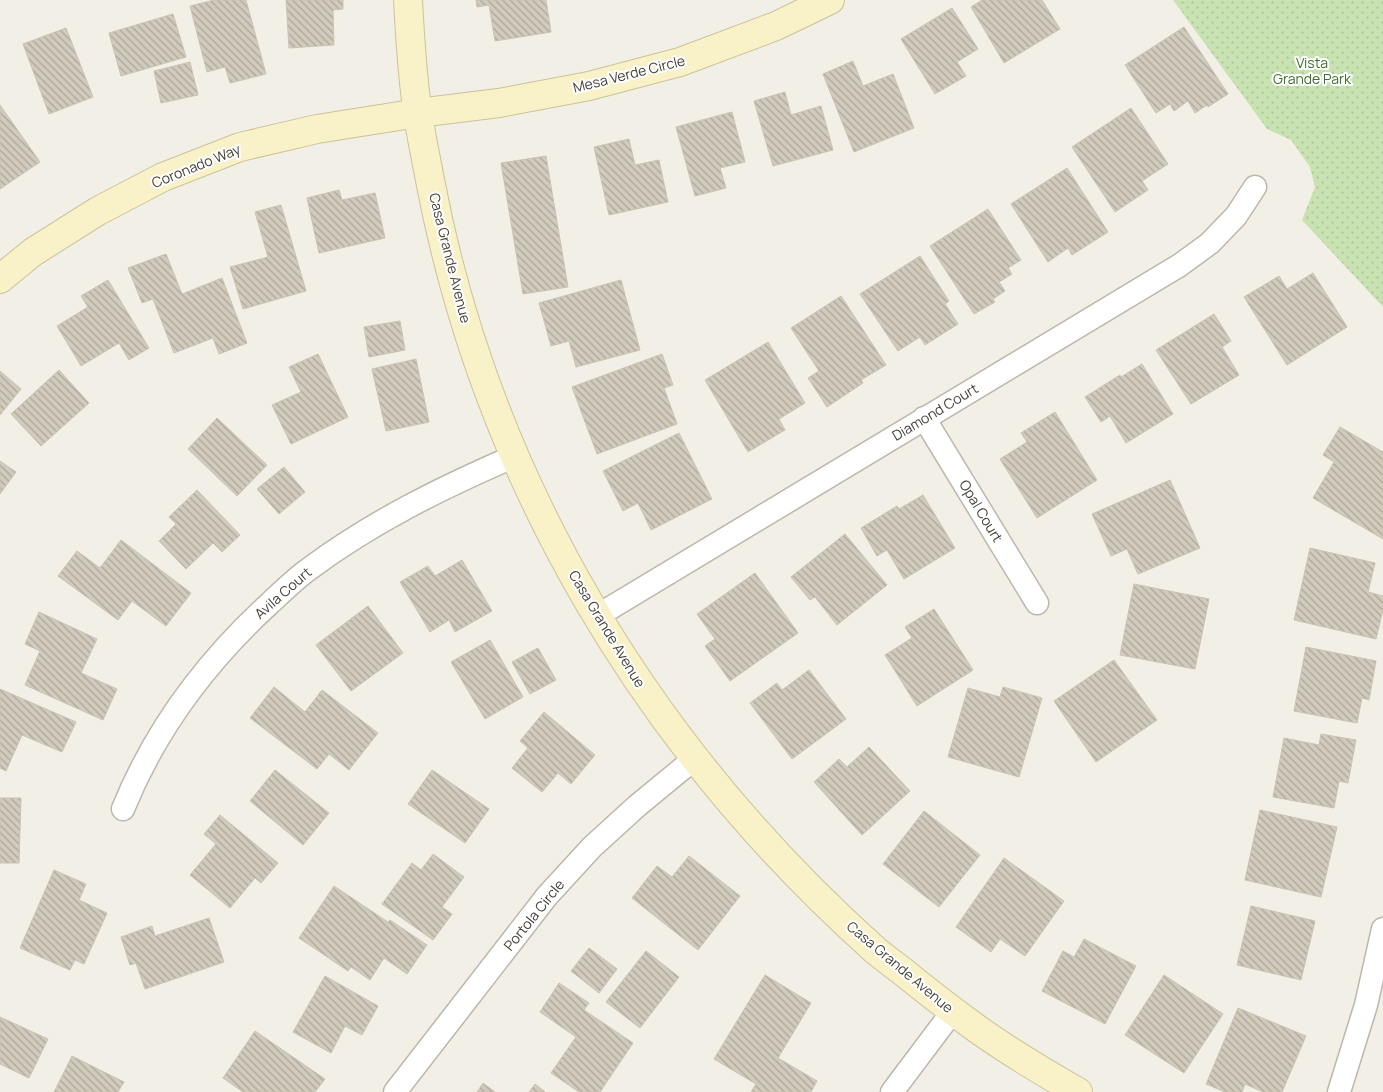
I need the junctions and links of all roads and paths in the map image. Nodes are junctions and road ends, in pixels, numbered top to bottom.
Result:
1 (408, 0) edge
2 (830, 0) edge
3 (418, 113) junction
4 (1255, 186) dead end
5 (0, 279) edge
6 (924, 418) junction
7 (515, 456) junction
8 (1036, 603) dead end
9 (597, 616) junction
10 (694, 759) junction
11 (123, 809) dead end
12 (1383, 929) edge
13 (953, 1011) junction
14 (395, 1092) edge
15 (892, 1092) edge
16 (1078, 1092) edge
17 (1339, 1092) edge

1 - 3 street, Casa Grande Avenue
2 - 3 street, Mesa Verde Circle
3 - 5 street, Coronado Way
3 - 7 street, Casa Grande Avenue
4 - 6 street, Diamond Court
6 - 8 street, Opal Court
6 - 9 street, Diamond Court
7 - 9 street, Casa Grande Avenue
7 - 11 street, Avila Court
9 - 10 street, Casa Grande Avenue
10 - 13 street, Casa Grande Avenue
10 - 14 street, Portola Circle
12 - 17 street
13 - 15 street
13 - 16 street, Casa Grande Avenue

